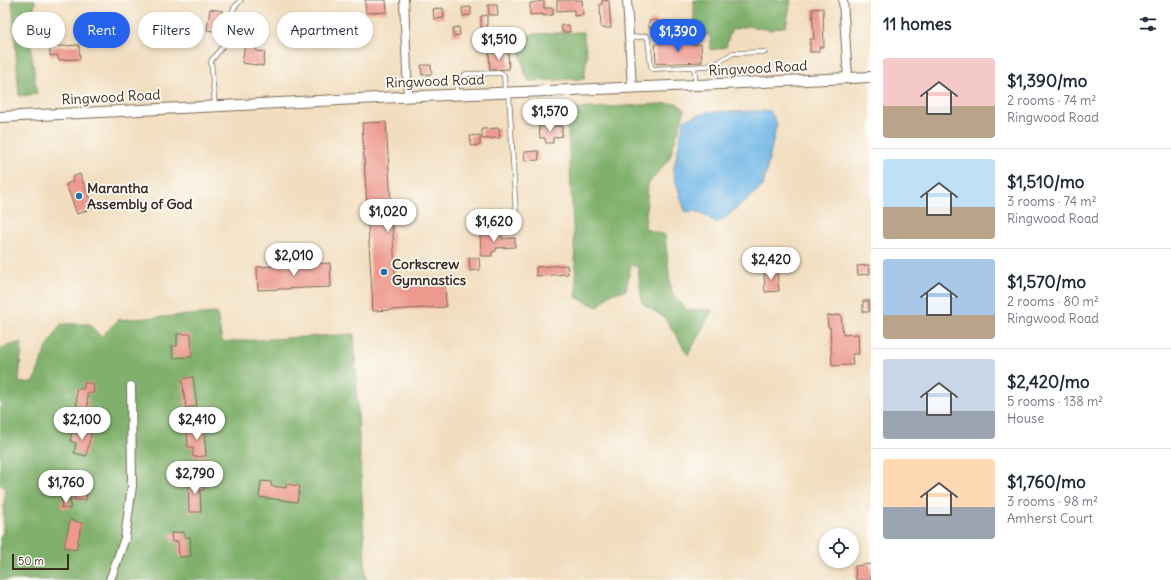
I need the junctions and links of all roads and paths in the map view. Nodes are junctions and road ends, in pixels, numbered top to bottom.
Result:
1 (241, 0) edge
2 (404, 0) edge
3 (627, 0) edge
4 (843, 0) edge
5 (629, 38) junction
6 (765, 52) dead end
7 (694, 67) junction
8 (871, 77) edge
9 (848, 78) junction
10 (696, 85) junction
11 (632, 88) junction
12 (507, 93) junction
13 (456, 94) junction
14 (408, 96) junction
15 (215, 106) junction
16 (0, 117) edge
17 (516, 215) dead end
18 (131, 386) dead end
19 (110, 580) edge

1 - 15 lane
2 - 14 street
3 - 5 street
4 - 9 street
5 - 7 lane
5 - 11 street
6 - 7 lane
7 - 10 lane
8 - 9 street, Ringwood Road
9 - 10 street, Ringwood Road
10 - 11 street, Ringwood Road
11 - 12 street, Ringwood Road
12 - 13 street, Ringwood Road
12 - 13 lane
12 - 17 lane
13 - 14 street, Ringwood Road
14 - 15 street, Ringwood Road
15 - 16 street, Ringwood Road
18 - 19 street

